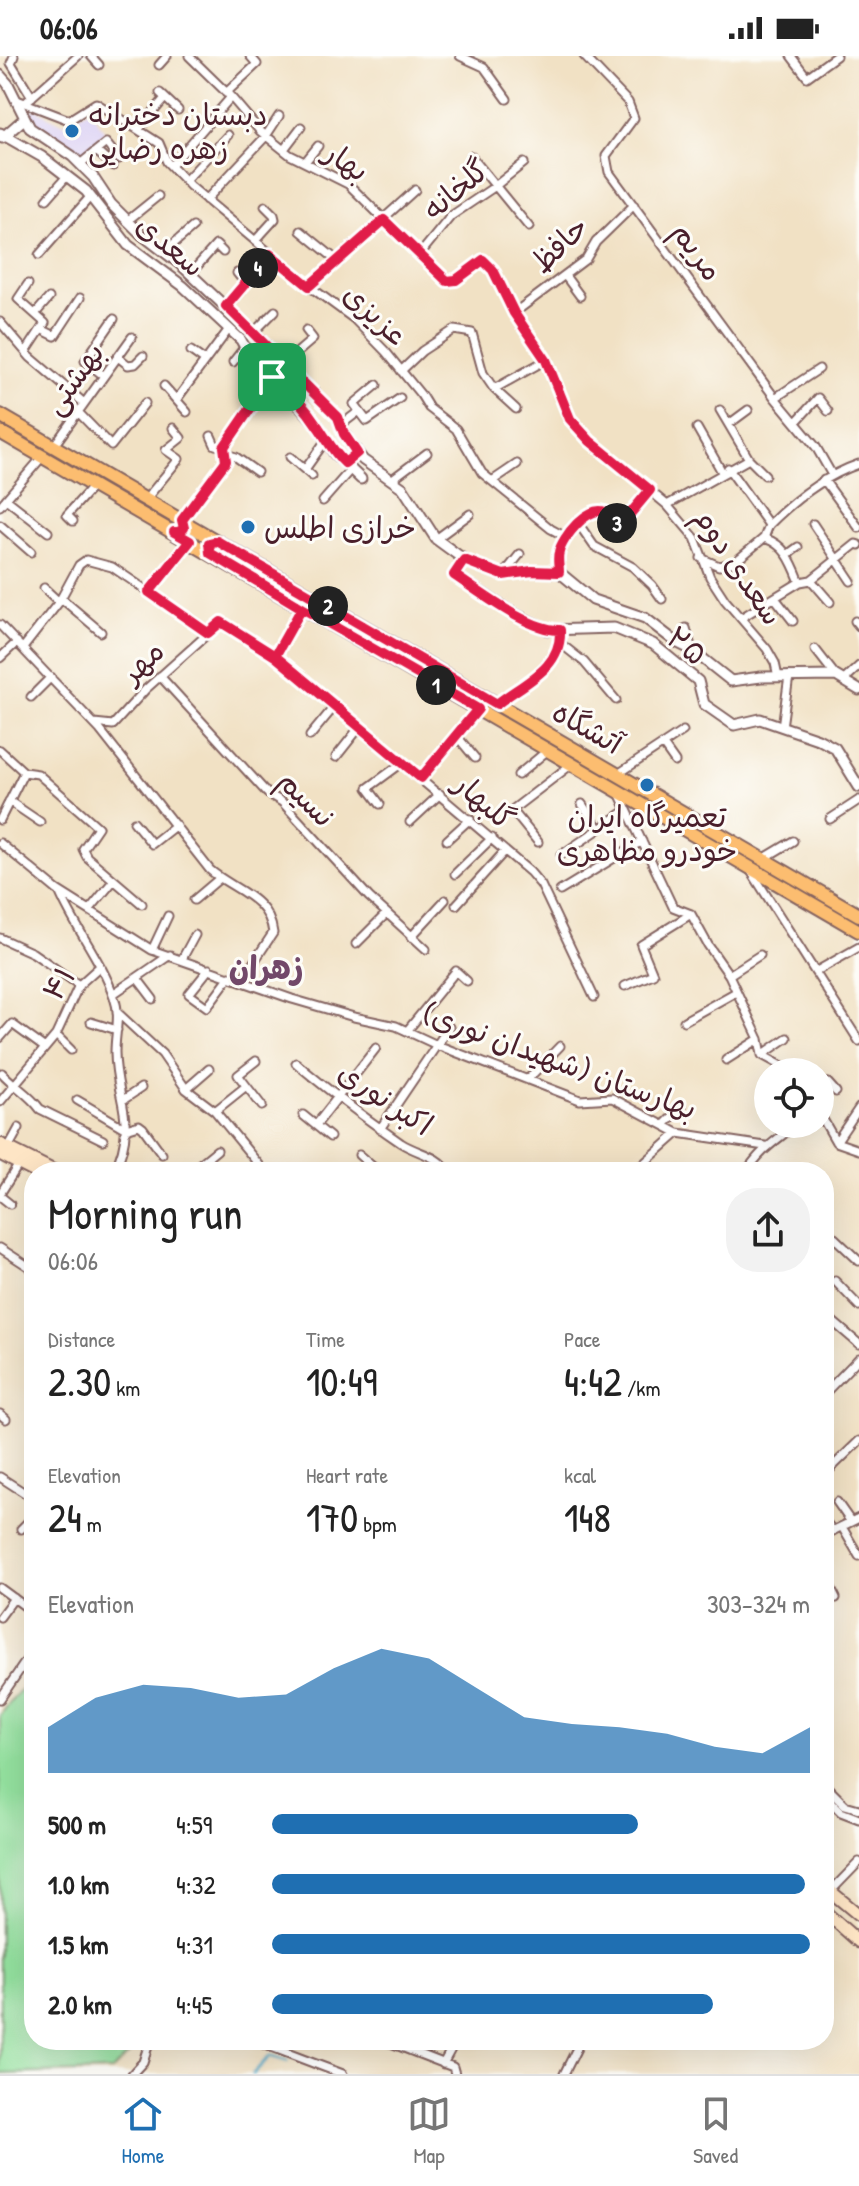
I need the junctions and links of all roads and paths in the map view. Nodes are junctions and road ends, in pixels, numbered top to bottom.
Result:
1 (14, 56) edge
2 (78, 56) edge
3 (91, 56) edge
4 (167, 56) edge
5 (189, 56) edge
6 (250, 56) edge
7 (460, 56) edge
8 (584, 56) edge
9 (791, 56) edge
10 (836, 56) edge
11 (99, 65) dead end
12 (159, 65) dead end
13 (0, 75) edge
14 (229, 95) junction
15 (507, 99) dead end
16 (25, 100) junction
17 (178, 110) dead end
18 (279, 116) dead end
19 (25, 118) junction
20 (301, 127) dead end
21 (139, 129) junction
22 (228, 135) dead end
23 (1, 136) edge
24 (266, 136) junction
25 (318, 146) dead end
26 (285, 148) junction
27 (96, 151) junction
28 (471, 156) dead end
29 (119, 159) dead end
30 (305, 162) junction
31 (524, 163) dead end
32 (80, 164) junction
33 (113, 166) dead end
34 (171, 166) junction
35 (67, 176) junction
36 (185, 181) junction
37 (494, 187) junction
38 (415, 190) dead end
39 (158, 196) dead end
40 (90, 197) junction
41 (47, 199) dead end
42 (206, 200) junction
43 (634, 205) junction
44 (265, 206) dead end
45 (384, 220) junction
46 (127, 221) junction
47 (178, 224) dead end
48 (193, 227) dead end
49 (529, 227) dead end
50 (301, 231) dead end
51 (186, 233) junction
52 (255, 241) junction
53 (164, 252) junction
54 (223, 252) dead end
55 (270, 254) junction
56 (420, 254) junction
57 (39, 255) dead end
58 (483, 260) joint
59 (339, 262) junction
60 (237, 273) dead end
61 (190, 274) junction
62 (566, 277) junction
63 (245, 283) junction
64 (28, 284) dead end
65 (309, 286) junction
66 (580, 296) dead end
67 (49, 298) dead end
68 (80, 298) dead end
69 (226, 306) junction
70 (275, 311) dead end
71 (514, 313) junction
72 (35, 314) junction
73 (114, 319) dead end
74 (0, 322) edge
75 (41, 329) junction
76 (229, 329) junction
77 (306, 330) dead end
78 (254, 332) junction
79 (132, 337) dead end
80 (244, 348) junction
81 (191, 351) dead end
82 (26, 352) junction
83 (143, 356) dead end
84 (118, 357) junction
85 (546, 360) junction
86 (233, 362) dead end
87 (203, 363) junction
88 (285, 363) junction
89 (819, 369) dead end
90 (211, 371) dead end
91 (401, 371) junction
92 (104, 376) junction
93 (272, 377) junction
94 (377, 385) dead end
95 (164, 386) dead end
96 (494, 389) junction
97 (400, 398) dead end
98 (775, 398) junction
99 (177, 399) junction
100 (84, 403) junction
101 (145, 403) dead end
102 (516, 409) dead end
103 (720, 410) dead end
104 (748, 410) dead end
105 (828, 411) dead end
106 (78, 412) junction
107 (187, 412) dead end
108 (358, 412) junction
109 (0, 415) edge
110 (796, 422) junction
111 (729, 424) junction
112 (341, 425) junction
113 (173, 428) dead end
114 (697, 428) dead end
115 (0, 432) edge
116 (211, 436) dead end
117 (326, 440) junction
118 (53, 447) junction
119 (225, 451) junction
120 (357, 453) junction
121 (427, 453) dead end
122 (43, 456) junction
123 (290, 457) dead end
124 (749, 459) junction
125 (517, 464) dead end
126 (859, 464) edge
127 (348, 466) junction
128 (306, 468) junction
129 (725, 470) junction
130 (257, 472) dead end
131 (765, 475) dead end
132 (312, 476) dead end
133 (828, 478) junction
134 (361, 479) dead end
135 (391, 480) junction
136 (492, 481) junction
137 (94, 485) junction
138 (0, 487) edge
139 (650, 490) junction
140 (146, 499) junction
141 (5, 500) edge
142 (323, 501) dead end
143 (667, 505) junction
144 (470, 514) dead end
145 (182, 520) junction
146 (73, 521) dead end
147 (578, 523) junction
148 (813, 524) dead end
149 (0, 525) edge
150 (769, 525) junction
151 (859, 528) edge
152 (48, 532) dead end
153 (174, 532) junction
154 (566, 537) junction
155 (764, 538) junction
156 (436, 539) junction
157 (190, 541) junction
158 (217, 541) junction
159 (859, 545) edge
160 (798, 547) dead end
161 (31, 552) dead end
162 (210, 553) junction
163 (520, 554) dead end
164 (787, 555) junction
165 (701, 558) junction
166 (836, 559) junction
167 (464, 560) junction
168 (559, 572) junction
169 (454, 575) joint
170 (503, 575) junction
171 (811, 580) junction
172 (851, 581) dead end
173 (800, 582) junction
174 (44, 588) dead end
175 (149, 592) junction
176 (775, 598) junction
177 (662, 599) dead end
178 (60, 600) junction
179 (830, 602) dead end
180 (302, 608) junction
181 (741, 618) junction
182 (793, 621) dead end
183 (221, 622) joint
184 (0, 625) edge
185 (686, 628) dead end
186 (560, 630) junction
187 (101, 632) dead end
188 (208, 633) junction
189 (560, 643) junction
190 (20, 645) junction
191 (815, 649) dead end
192 (692, 650) junction
193 (275, 656) junction
194 (0, 658) edge
195 (859, 666) edge
196 (160, 676) junction
197 (789, 676) junction
198 (51, 677) junction
199 (778, 677) junction
200 (840, 678) junction
201 (859, 690) edge
202 (31, 697) dead end
203 (616, 700) dead end
204 (497, 704) junction
205 (334, 707) junction
206 (478, 709) junction
207 (94, 723) junction
208 (782, 727) junction
209 (359, 728) junction
210 (683, 731) dead end
211 (456, 735) junction
212 (310, 736) dead end
213 (663, 745) junction
214 (0, 750) edge
215 (548, 750) junction
216 (336, 757) dead end
217 (475, 758) dead end
218 (675, 762) dead end
219 (402, 763) junction
220 (572, 764) junction
221 (24, 772) junction
222 (618, 774) junction
223 (518, 775) dead end
224 (856, 776) edge
225 (421, 778) junction
226 (859, 787) edge
227 (618, 792) junction
228 (440, 794) junction
229 (859, 800) edge
230 (9, 801) junction
231 (380, 804) dead end
232 (582, 804) dead end
233 (627, 810) junction
234 (470, 819) junction
235 (830, 819) dead end
236 (0, 820) edge
237 (40, 822) dead end
238 (134, 822) dead end
239 (410, 822) dead end
240 (176, 825) junction
241 (599, 829) junction
242 (492, 838) junction
243 (447, 840) dead end
244 (642, 841) junction
245 (793, 841) dead end
246 (538, 842) dead end
247 (0, 843) edge
248 (505, 851) junction
249 (561, 855) dead end
250 (763, 859) junction
251 (749, 866) junction
252 (455, 874) dead end
253 (220, 878) junction
254 (114, 880) junction
255 (59, 891) junction
256 (560, 891) dead end
257 (194, 900) dead end
258 (445, 900) dead end
259 (142, 904) dead end
260 (456, 905) dead end
261 (90, 909) junction
262 (856, 912) edge
263 (386, 914) junction
264 (691, 914) junction
265 (168, 916) dead end
266 (859, 931) edge
267 (195, 935) dead end
268 (411, 937) junction
269 (0, 938) edge
270 (356, 944) dead end
271 (859, 947) edge
272 (426, 949) dead end
273 (152, 950) junction
274 (170, 955) junction
275 (760, 955) dead end
276 (182, 959) junction
277 (99, 967) junction
278 (209, 969) junction
279 (815, 972) junction
280 (729, 975) junction
281 (230, 976) junction
282 (137, 978) junction
283 (242, 980) junction
284 (467, 981) dead end
285 (79, 985) junction
286 (625, 986) dead end
287 (736, 992) junction
288 (113, 994) junction
289 (594, 997) dead end
290 (153, 999) dead end
291 (119, 1014) junction
292 (684, 1021) dead end
293 (91, 1022) dead end
294 (449, 1027) dead end
295 (117, 1030) junction
296 (407, 1031) junction
297 (56, 1035) junction
298 (0, 1038) edge
299 (787, 1038) dead end
300 (759, 1039) junction
301 (859, 1041) edge
302 (437, 1045) junction
303 (560, 1046) dead end
304 (45, 1048) junction
305 (376, 1048) dead end
306 (71, 1050) dead end
307 (762, 1055) junction
308 (767, 1058) edge
309 (726, 1060) dead end
310 (256, 1061) dead end
311 (296, 1063) dead end
312 (209, 1069) dead end
313 (2, 1073) dead end
314 (528, 1079) junction
315 (14, 1086) junction
316 (245, 1087) junction
317 (141, 1088) dead end
318 (186, 1089) junction
319 (834, 1090) edge
320 (836, 1092) dead end
321 (338, 1098) junction
322 (77, 1100) dead end
323 (123, 1100) junction
324 (0, 1102) edge
325 (262, 1106) dead end
326 (682, 1107) dead end
327 (859, 1108) edge
328 (215, 1111) junction
329 (303, 1115) dead end
330 (316, 1125) junction
331 (664, 1125) junction
332 (19, 1128) dead end
333 (126, 1129) junction
334 (380, 1129) junction
335 (678, 1133) junction
336 (330, 1137) dead end
337 (780, 1138) edge
338 (834, 1138) edge
339 (103, 1140) dead end
340 (836, 1142) junction
341 (765, 1146) junction
342 (3, 1149) edge
343 (217, 1150) dead end
344 (859, 1150) edge
345 (162, 1154) dead end
346 (359, 1155) dead end
347 (33, 1162) edge
348 (119, 1162) edge
349 (202, 1162) edge
350 (257, 1162) edge
351 (367, 1162) edge
352 (442, 1162) edge
353 (645, 1162) edge
354 (755, 1162) edge
355 (19, 1164) junction
356 (24, 1166) edge
357 (0, 1195) edge
358 (10, 1204) dead end
359 (834, 1237) edge
360 (0, 1248) edge
361 (859, 1261) edge
362 (24, 1264) edge
363 (835, 1281) dead end
364 (859, 1306) edge
365 (834, 1323) edge
366 (859, 1344) edge
367 (859, 1358) edge
368 (834, 1384) edge
369 (859, 1441) edge
370 (834, 1465) edge
371 (0, 1477) edge
372 (24, 1493) edge
373 (837, 1502) dead end
374 (855, 1520) edge
375 (24, 1526) edge
376 (842, 1527) junction
377 (21, 1529) dead end
378 (834, 1531) edge
379 (859, 1556) edge
380 (0, 1588) edge
381 (834, 1594) edge
382 (14, 1598) junction
383 (836, 1598) dead end
384 (24, 1606) edge
385 (0, 1617) edge
386 (24, 1664) edge
387 (0, 1699) edge
388 (834, 1797) edge
389 (834, 1802) edge
390 (843, 1809) junction
391 (859, 1809) edge
392 (859, 1819) edge
393 (859, 1862) edge
394 (834, 1884) edge
395 (834, 1897) edge
396 (859, 1915) edge
397 (834, 1920) edge
398 (859, 1942) edge
399 (147, 2050) edge
400 (286, 2050) edge
401 (408, 2050) edge
402 (451, 2050) edge
403 (576, 2050) edge
404 (411, 2051) joint
405 (305, 2062) junction
406 (443, 2064) junction
407 (132, 2074) edge
408 (308, 2074) edge
409 (343, 2074) edge
410 (455, 2074) edge
411 (564, 2074) edge

1 - 16 street
2 - 16 street
3 - 11 street
4 - 12 street
5 - 14 street, بهار
6 - 14 street
7 - 15 street
8 - 43 street, مریم
9 - 10 street
13 - 16 street
14 - 24 street, بهار
14 - 34 street
16 - 19 street
16 - 21 street, عزیزی
17 - 21 street
18 - 24 street
19 - 23 street
19 - 32 street
20 - 26 street
21 - 34 street, عزیزی
22 - 36 street
23 - 35 street, سعدی
24 - 26 street, بهار
24 - 42 street
25 - 30 street
26 - 30 street, بهار
27 - 29 street
27 - 32 street
27 - 33 street
28 - 37 street
30 - 45 street, بهار
31 - 37 street, گلخانه
32 - 46 street
34 - 36 street, عزیزی
35 - 40 street, سعدی
35 - 41 street
36 - 42 street, عزیزی
37 - 49 street
37 - 56 street, گلخانه
38 - 45 street
39 - 46 street
40 - 57 street
40 - 76 street, سعدی
42 - 52 street, عزیزی
43 - 62 street, حافظ
43 - 98 street, مریم
44 - 52 street
45 - 56 street, بهار
45 - 59 street
46 - 53 street
47 - 51 street
48 - 51 street
50 - 59 street
51 - 53 street
52 - 55 street, عزیزی
53 - 61 street
54 - 61 street
55 - 63 street
55 - 65 street, عزیزی
56 - 58 street, بهار
58 - 71 street, سعدی دوم
59 - 65 street
60 - 63 street
61 - 69 street
62 - 66 street
62 - 71 street, حافظ
63 - 69 street
64 - 72 street
65 - 91 street, عزیزی
67 - 72 street
68 - 75 street
69 - 78 street
70 - 78 street
71 - 85 street, سعدی دوم
72 - 75 street
73 - 92 street
74 - 82 street
75 - 82 street
76 - 80 street, سعدی
76 - 87 street
77 - 88 street
78 - 88 street
79 - 84 street, بهشتی
80 - 86 street
80 - 93 street, سعدی
81 - 87 street
82 - 100 street
83 - 84 street
84 - 92 street, بهشتی
85 - 96 street
85 - 139 street, سعدی دوم
87 - 90 street
87 - 99 street
88 - 112 street
89 - 98 street
91 - 96 street
91 - 136 street, عزیزی
92 - 100 street, بهشتی
93 - 117 street, سعدی
93 - 119 street
94 - 108 street
95 - 99 street
96 - 102 street
97 - 108 street
98 - 110 street, مریم
99 - 107 street
100 - 106 street, بهشتی
101 - 106 street
103 - 111 street
104 - 111 street
105 - 110 street
106 - 118 street, بهشتی
108 - 112 street
109 - 118 main road, آتشگاه
110 - 133 street, مریم
111 - 124 street
112 - 120 street
113 - 140 street
114 - 129 street
115 - 122 main road, آتشگاه
116 - 119 street
117 - 127 street, سعدی
117 - 128 street
118 - 140 main road, آتشگاه
119 - 130 street
119 - 145 street
120 - 127 street
120 - 135 street
121 - 135 street
122 - 137 main road, آتشگاه
122 - 141 street
123 - 128 street
124 - 129 street
124 - 131 street
125 - 136 street
126 - 133 street
127 - 134 street, سعدی
127 - 142 street
128 - 132 street
129 - 143 street
129 - 150 street
133 - 150 street
133 - 151 street, مریم
135 - 156 street
136 - 154 street, عزیزی
137 - 146 street
137 - 153 main road, آتشگاه
138 - 141 street
139 - 143 street, سعدی دوم
139 - 147 street
140 - 145 main road, آتشگاه
141 - 152 street
143 - 165 street, سعدی دوم
144 - 156 street
145 - 153 main road
145 - 158 main road, آتشگاه
147 - 154 street
147 - 177 street
148 - 166 street
149 - 161 street
150 - 155 street
153 - 157 main road, آتشگاه
154 - 168 street
155 - 164 street
155 - 165 street
156 - 167 street
157 - 162 main road, آتشگاه
157 - 175 street
158 - 162 main road
158 - 204 main road, آتشگاه
159 - 166 street
160 - 164 street
162 - 180 main road, آتشگاه
163 - 170 street
164 - 173 street
165 - 181 street, سعدی دوم
166 - 171 street
166 - 172 street
167 - 169 street
167 - 170 street
168 - 170 street
168 - 192 street
169 - 186 street, ۲۵
171 - 173 street
171 - 179 street
173 - 176 street
174 - 178 street
175 - 178 street
175 - 188 street
176 - 181 street
176 - 182 street
178 - 187 street
178 - 190 street
180 - 193 street
180 - 206 main road, آتشگاه
181 - 199 street, سعدی دوم
183 - 188 street, مهر
183 - 193 street, گلبهار
184 - 190 street
185 - 192 street
186 - 189 street
186 - 208 street, ۲۵
188 - 196 street, مهر
189 - 203 street
189 - 204 street
190 - 194 street
190 - 198 street
191 - 200 street
192 - 199 street
193 - 205 street, گلبهار
195 - 200 street
196 - 207 street, مهر
196 - 263 street, نسیم
197 - 199 street
197 - 200 street
197 - 208 street
198 - 202 street
198 - 207 street
200 - 201 street
204 - 222 main road, آتشگاه
205 - 209 street, گلبهار
205 - 212 street
206 - 211 street
206 - 215 main road, آتشگاه
207 - 240 street
208 - 224 street, ۲۵
209 - 216 street
209 - 219 street, گلبهار
210 - 213 street
211 - 217 street
211 - 225 street
213 - 218 street
213 - 222 street
214 - 221 street
215 - 220 main road, آتشگاه
215 - 223 street
219 - 225 street, گلبهار
219 - 231 street
220 - 227 main road, آتشگاه
220 - 246 street
221 - 230 street
221 - 254 street
222 - 250 main road, آتشگاه
224 - 226 street, ۲۵
225 - 228 street, گلبهار
227 - 233 street
227 - 251 main road, آتشگاه
228 - 234 street, گلبهار
228 - 239 street
229 - 235 street
230 - 236 street
230 - 237 street
232 - 241 street
233 - 241 street
233 - 244 street
234 - 242 street, گلبهار
234 - 243 street
238 - 240 street
240 - 253 street
241 - 249 street
242 - 248 street, گلبهار
242 - 252 street
244 - 256 street
244 - 264 street
245 - 250 street
247 - 255 street, بهارستان (شهیدان نوری)
248 - 260 street
248 - 289 street, گلبهار
250 - 262 main road, آتشگاه
251 - 266 main road, آتشگاه
251 - 279 street
253 - 257 street
253 - 283 street
254 - 259 street
254 - 261 street
255 - 261 street, بهارستان (شهیدان نوری)
255 - 277 street
258 - 268 street
261 - 273 street, بهارستان (شهیدان نوری)
263 - 268 street, نسیم
263 - 270 street
264 - 280 street
264 - 286 street
265 - 273 street
267 - 276 street
268 - 272 street, نسیم
269 - 285 street
271 - 279 street
273 - 274 street, بهارستان (شهیدان نوری)
274 - 276 street, بهارستان (شهیدان نوری)
274 - 282 street
275 - 280 street
276 - 278 street, بهارستان (شهیدان نوری)
277 - 285 street, ۴۱
277 - 288 street
278 - 281 street, بهارستان (شهیدان نوری)
278 - 281 street
279 - 301 street
280 - 287 street
281 - 283 street, بهارستان (شهیدان نوری)
282 - 288 street
282 - 290 street
283 - 296 street, بهارستان (شهیدان نوری)
284 - 296 street
285 - 297 street, ۴۱
287 - 292 street
287 - 300 street
288 - 291 street
291 - 295 street
291 - 318 street
293 - 295 street
294 - 302 street
295 - 323 street
296 - 302 street, بهارستان (شهیدان نوری)
297 - 304 street, ۴۱
297 - 306 street
298 - 304 street
299 - 307 street
300 - 307 street
300 - 309 street
302 - 314 street, بهارستان (شهیدان نوری)
302 - 334 street
303 - 314 street
304 - 315 street, ۴۱
305 - 321 street
307 - 308 street
310 - 316 street
311 - 321 street, اکبر نوری
312 - 318 street
313 - 315 street
314 - 331 street, بهارستان (شهیدان نوری)
315 - 324 street, ۴۱
315 - 339 street
316 - 325 street
316 - 328 street
317 - 323 street
318 - 328 street
319 - 320 street
321 - 330 street
321 - 334 street, اکبر نوری
322 - 333 street
323 - 333 street
326 - 331 street
327 - 340 street
328 - 350 street
329 - 330 street
330 - 336 street
331 - 335 street, بهارستان (شهیدان نوری)
332 - 342 street
333 - 345 street
333 - 348 street
334 - 352 street, اکبر نوری
335 - 341 street, بهارستان (شهیدان نوری)
335 - 353 street
337 - 341 street
338 - 340 street
340 - 344 street
341 - 354 street
342 - 347 main road
342 - 355 main road
343 - 349 street
346 - 351 street
355 - 356 main road
355 - 357 street
357 - 358 street
359 - 361 street
360 - 362 street
363 - 364 street
365 - 366 street
367 - 368 street
369 - 370 street
371 - 372 street
373 - 374 street
374 - 376 street
375 - 377 street
376 - 378 street
376 - 379 street
380 - 382 street
381 - 383 street
382 - 384 street
382 - 385 street
386 - 387 street
388 - 390 street
389 - 390 street
390 - 391 street
390 - 392 street
393 - 394 street
395 - 396 main road
397 - 398 main road
399 - 407 street
400 - 405 street
401 - 404 street
402 - 406 street
403 - 411 street
404 - 406 street
405 - 408 street
405 - 409 street
406 - 410 street

